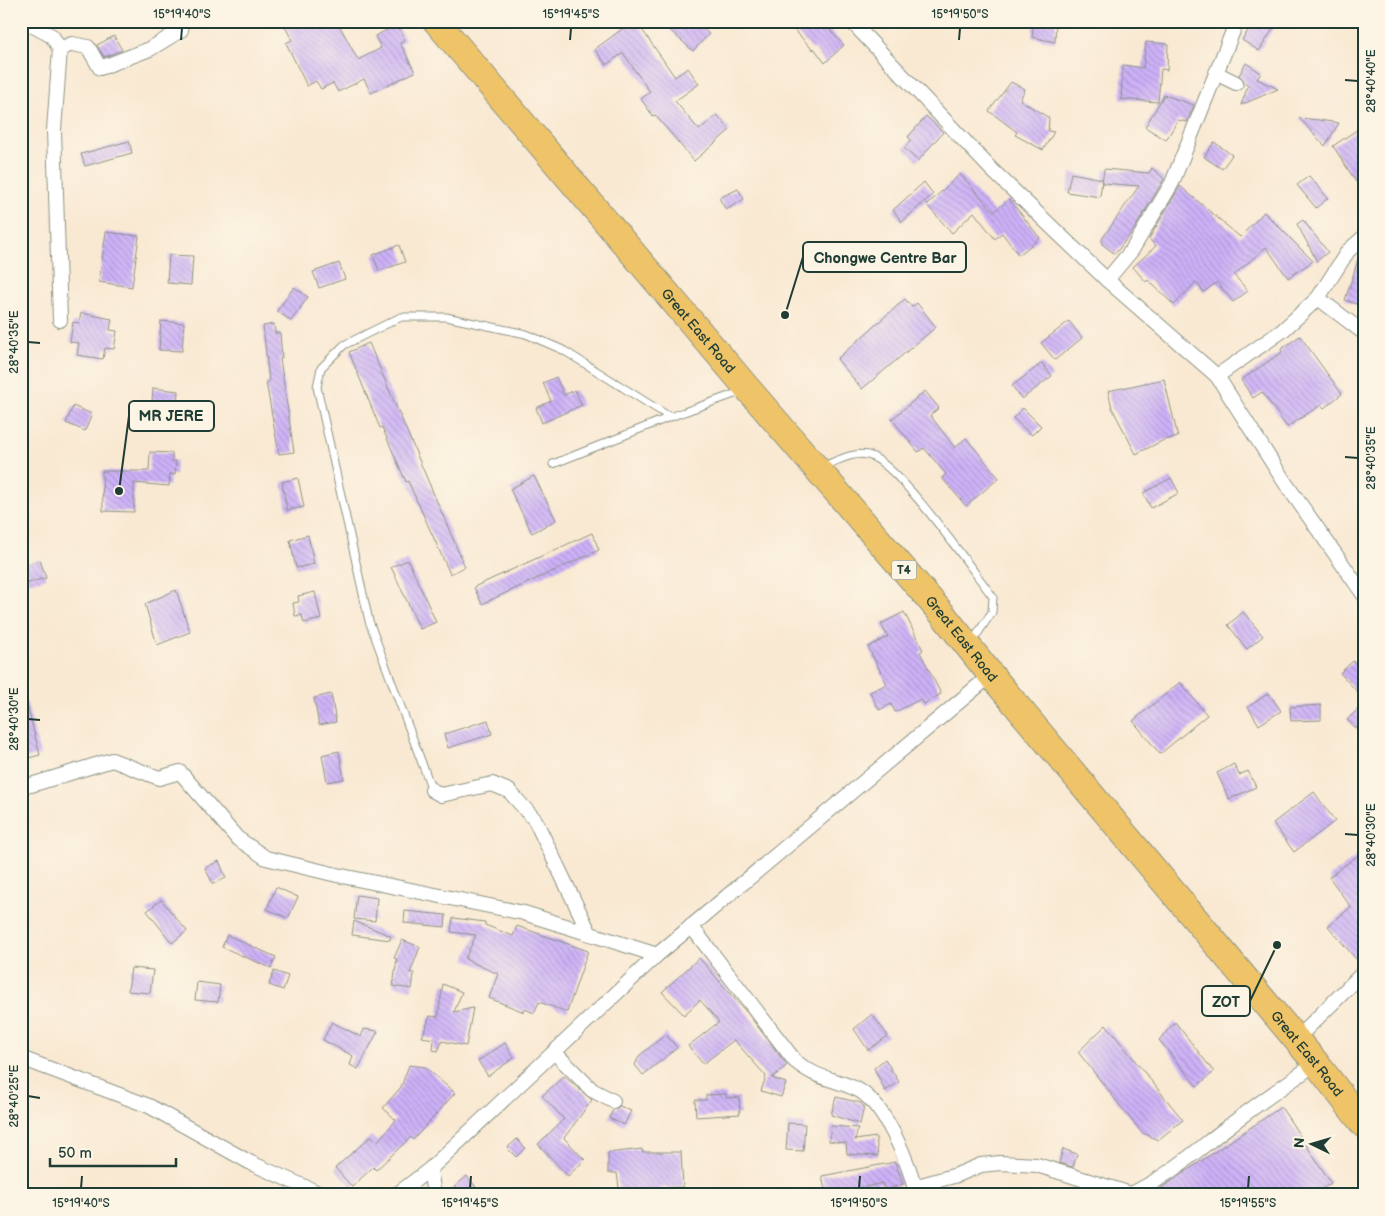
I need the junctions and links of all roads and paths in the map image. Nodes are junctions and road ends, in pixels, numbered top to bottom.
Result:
1 (24, 21) edge
2 (436, 21) edge
3 (851, 21) edge
4 (1237, 21) edge
5 (182, 30) dead end
6 (60, 49) junction
7 (1216, 73) junction
8 (1236, 83) dead end
9 (1364, 237) edge
10 (1107, 280) junction
11 (1318, 298) junction
12 (60, 320) dead end
13 (1364, 333) edge
14 (1217, 376) junction
15 (748, 390) junction
16 (670, 417) junction
17 (553, 464) dead end
18 (816, 469) junction
19 (1364, 595) edge
20 (969, 646) junction
21 (991, 675) junction
22 (31, 784) dead end
23 (432, 790) joint
24 (691, 926) junction
25 (590, 934) junction
26 (657, 954) junction
27 (1364, 972) edge
28 (1295, 1040) junction
29 (554, 1052) junction
30 (21, 1058) edge
31 (1316, 1063) junction
32 (612, 1101) dead end
33 (1364, 1125) edge
34 (430, 1169) junction
35 (1105, 1190) edge
36 (915, 1191) edge
37 (323, 1195) edge
38 (396, 1195) edge
39 (434, 1195) edge

1 - 6 street
2 - 15 highway, Great East Road / T4
3 - 10 street
4 - 7 street
5 - 6 street
6 - 12 street
7 - 8 street
7 - 10 street
9 - 11 street
10 - 14 street
11 - 13 street
11 - 14 street
14 - 19 street
15 - 16 lane
15 - 18 highway, Great East Road / T4
16 - 17 lane
16 - 23 lane
18 - 20 highway, Great East Road / T4
18 - 20 lane
20 - 21 highway, Great East Road / T4
21 - 24 street
21 - 28 highway, Great East Road / T4
22 - 25 street
23 - 25 street
24 - 26 street
24 - 36 street
25 - 26 street
26 - 29 street
27 - 28 street
28 - 31 highway, Great East Road / T4
29 - 32 street
29 - 34 street
30 - 37 street
31 - 33 highway, Great East Road / T4
31 - 35 street
34 - 38 street
34 - 39 street
35 - 36 street

